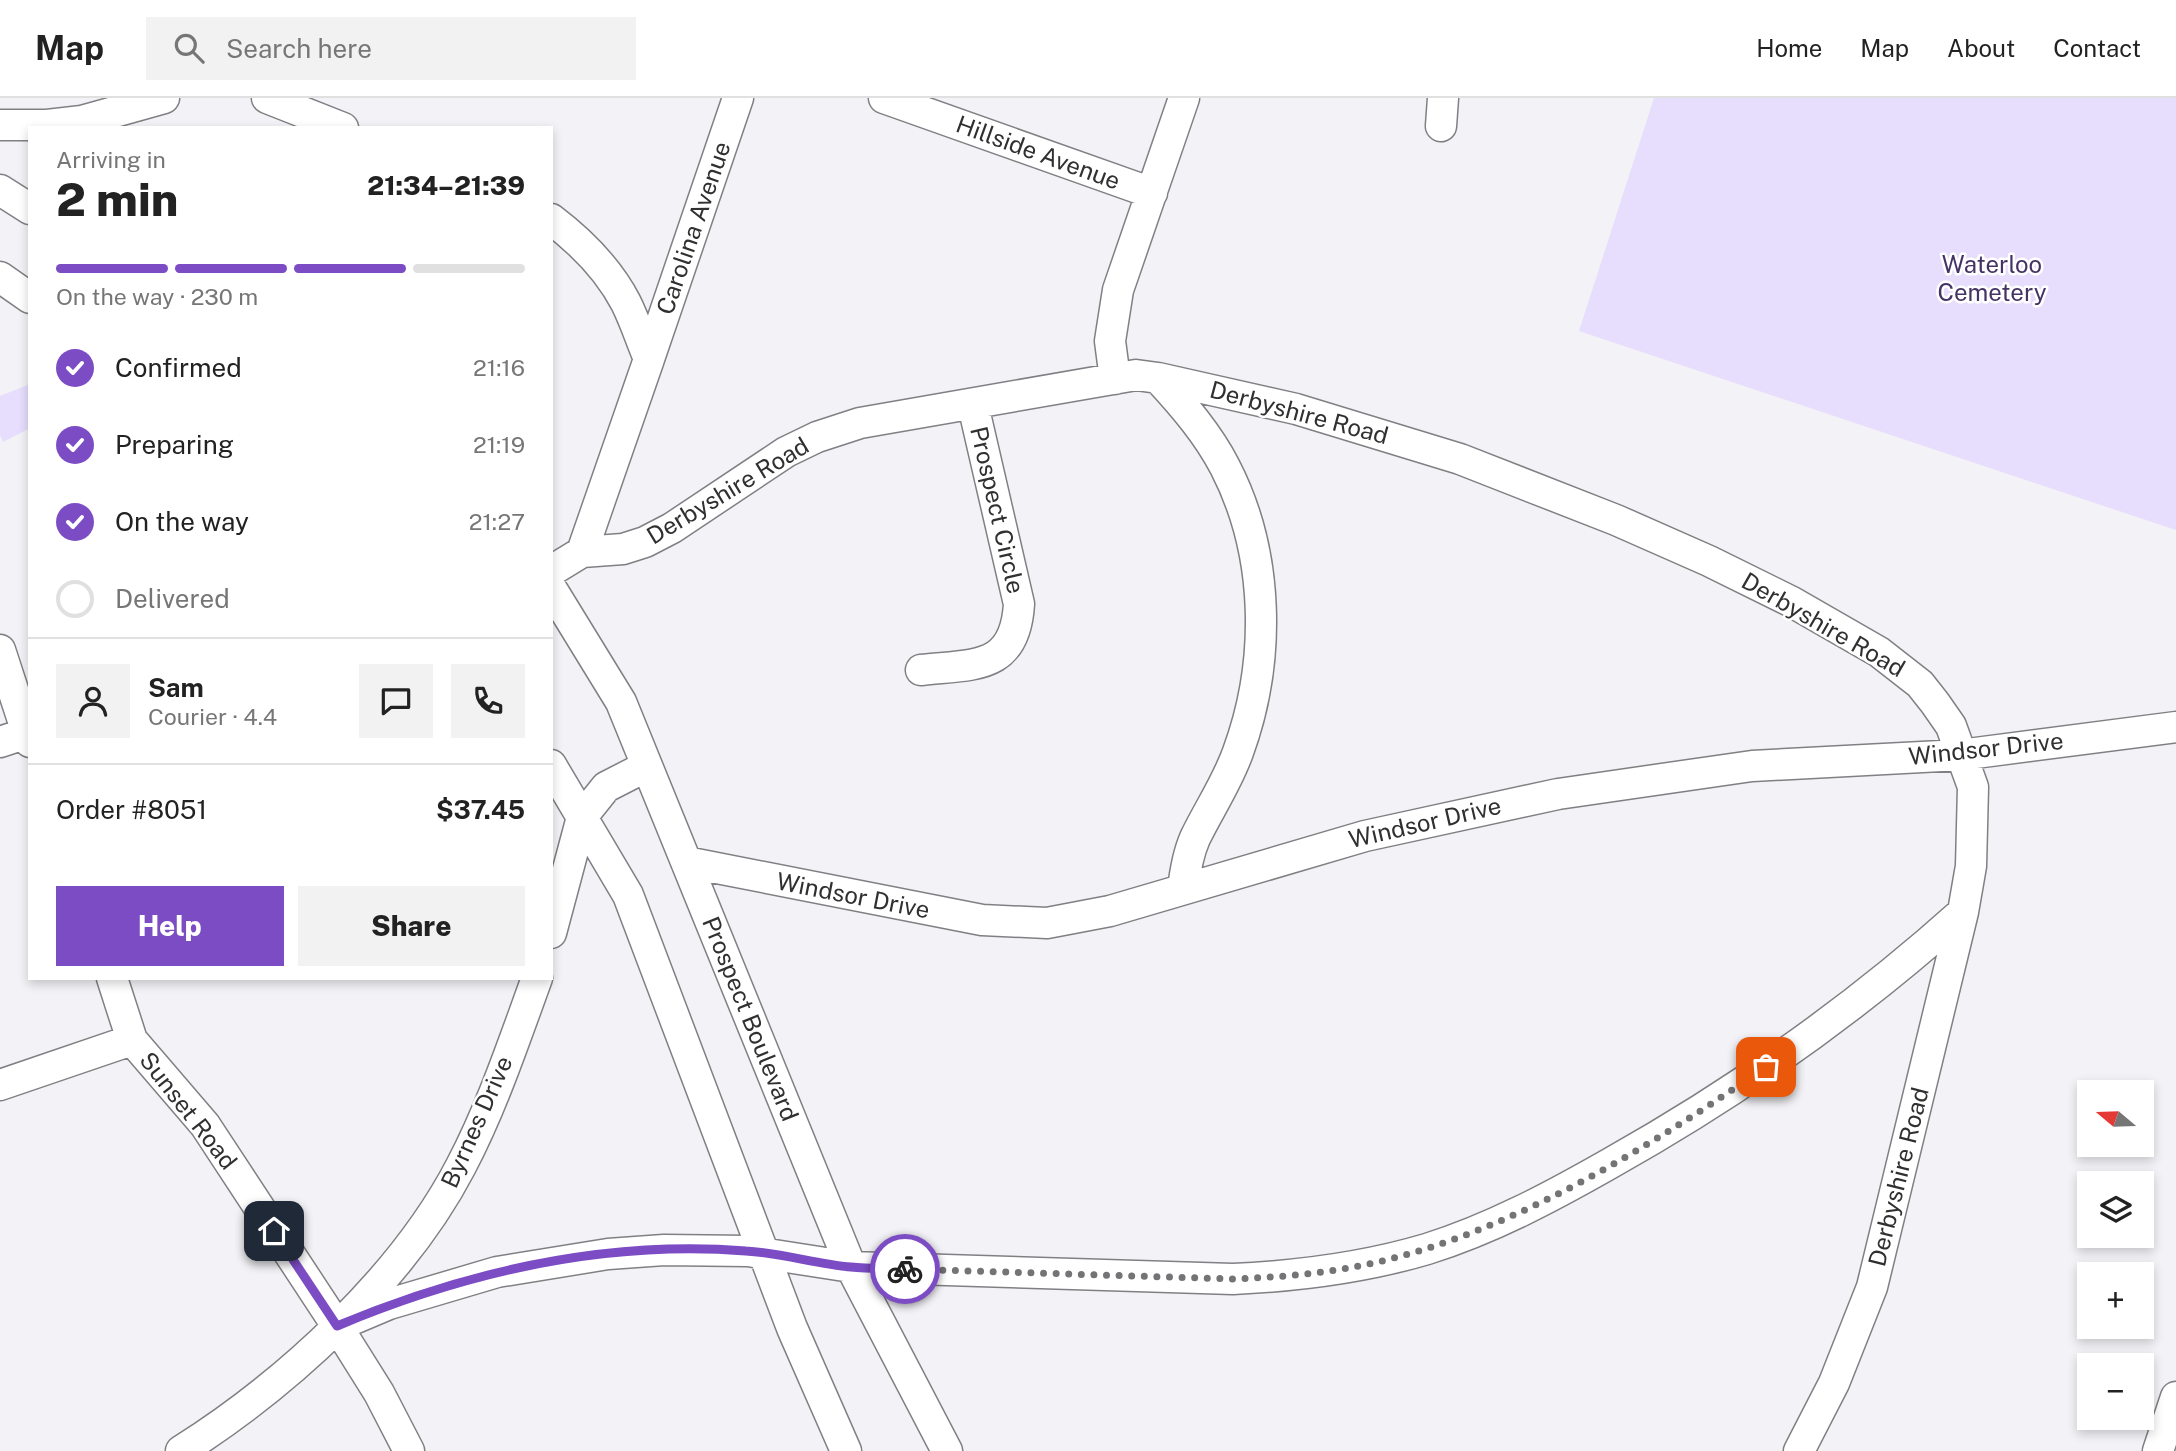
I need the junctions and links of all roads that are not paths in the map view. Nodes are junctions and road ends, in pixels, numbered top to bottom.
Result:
1 (164, 98) edge
2 (267, 98) edge
3 (738, 98) edge
4 (884, 98) edge
5 (1184, 98) edge
6 (0, 125) edge
7 (338, 126) edge
8 (0, 190) edge
9 (1152, 193) junction
10 (28, 208) edge
11 (553, 221) edge
12 (0, 277) edge
13 (28, 297) edge
14 (649, 359) junction
15 (1158, 378) junction
16 (1115, 379) junction
17 (973, 405) junction
18 (582, 552) junction
19 (553, 570) edge
20 (553, 591) edge
21 (0, 650) edge
22 (922, 670) dead end
23 (2176, 727) edge
24 (19, 739) edge
25 (1960, 755) junction
26 (647, 766) junction
27 (553, 768) edge
28 (582, 817) junction
29 (686, 862) junction
30 (1183, 889) junction
31 (1963, 912) junction
32 (553, 926) edge
33 (113, 980) edge
34 (536, 980) edge
35 (132, 1040) junction
36 (0, 1085) edge
37 (763, 1253) junction
38 (851, 1267) junction
39 (337, 1326) junction
40 (2176, 1398) edge
41 (181, 1451) edge
42 (409, 1451) edge
43 (846, 1451) edge
44 (947, 1451) edge
45 (1799, 1451) edge
46 (2158, 1451) edge

1 - 6 street
2 - 7 street
3 - 14 street, Carolina Avenue
4 - 9 street, Hillside Avenue
5 - 9 street
8 - 10 street
9 - 16 street
11 - 14 street
12 - 13 street
14 - 18 street, Carolina Avenue
15 - 16 street, Derbyshire Road
15 - 25 street, Derbyshire Road
15 - 30 street
16 - 17 street, Derbyshire Road
17 - 18 street, Derbyshire Road
17 - 22 street, Prospect Circle
18 - 19 street, Derbyshire Road
20 - 26 street, Prospect Boulevard
21 - 24 street
23 - 25 street, Windsor Drive
25 - 30 street, Windsor Drive
25 - 31 street, Derbyshire Road
26 - 28 street
26 - 29 street, Prospect Boulevard
27 - 28 street
28 - 32 street
28 - 37 street
29 - 30 street, Windsor Drive
29 - 38 street, Prospect Boulevard
31 - 38 street
31 - 45 street, Derbyshire Road
33 - 35 street, Sunset Road
34 - 39 street, Byrnes Drive
35 - 36 street
35 - 39 street, Sunset Road
37 - 38 street
37 - 39 street
37 - 43 street
38 - 44 street, Prospect Boulevard
39 - 41 street, Byrnes Drive
39 - 42 street, Sunset Road
40 - 46 street

